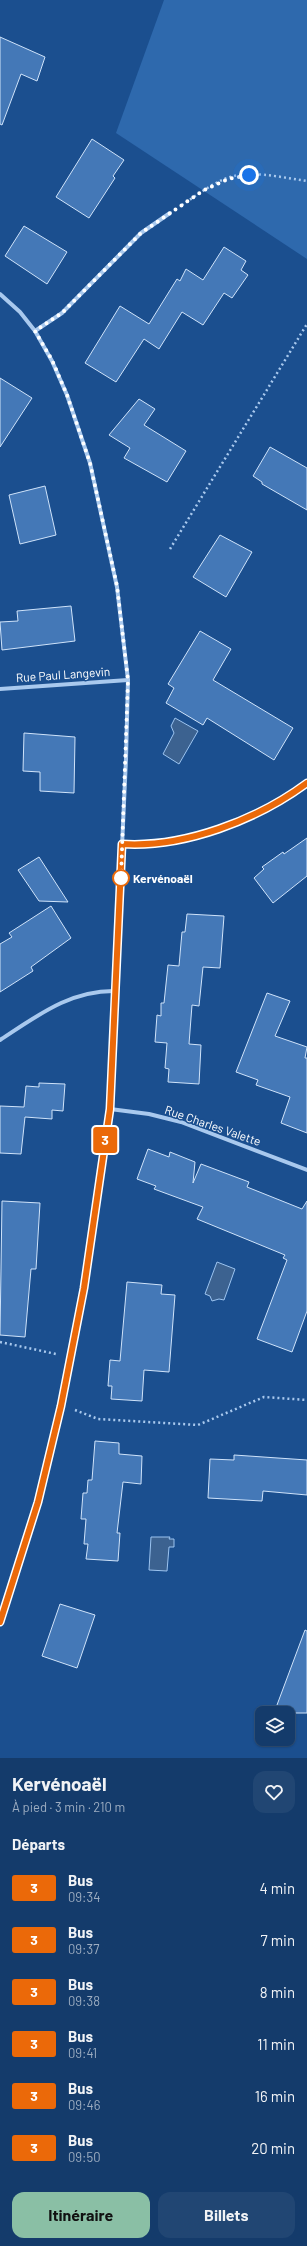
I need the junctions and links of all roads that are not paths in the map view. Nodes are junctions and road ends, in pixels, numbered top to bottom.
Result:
1 (170, 213) road end
2 (0, 294) edge
3 (35, 331) junction
4 (128, 680) junction
5 (0, 688) edge
6 (307, 783) edge
7 (122, 844) junction
8 (116, 991) junction
9 (0, 1040) edge
10 (110, 1109) junction
11 (307, 1170) edge
12 (0, 1622) edge

1 - 3 street
2 - 3 street, Rue Paul Langevin
3 - 4 street, Rue Paul Langevin
4 - 5 street, Rue Paul Langevin
4 - 7 street, Rue Paul Langevin
6 - 7 street
7 - 8 street, Rue Paul Langevin
8 - 9 street
8 - 10 street, Rue Paul Langevin
10 - 11 street, Rue Charles Valette
10 - 12 street, Rue Paul Langevin

